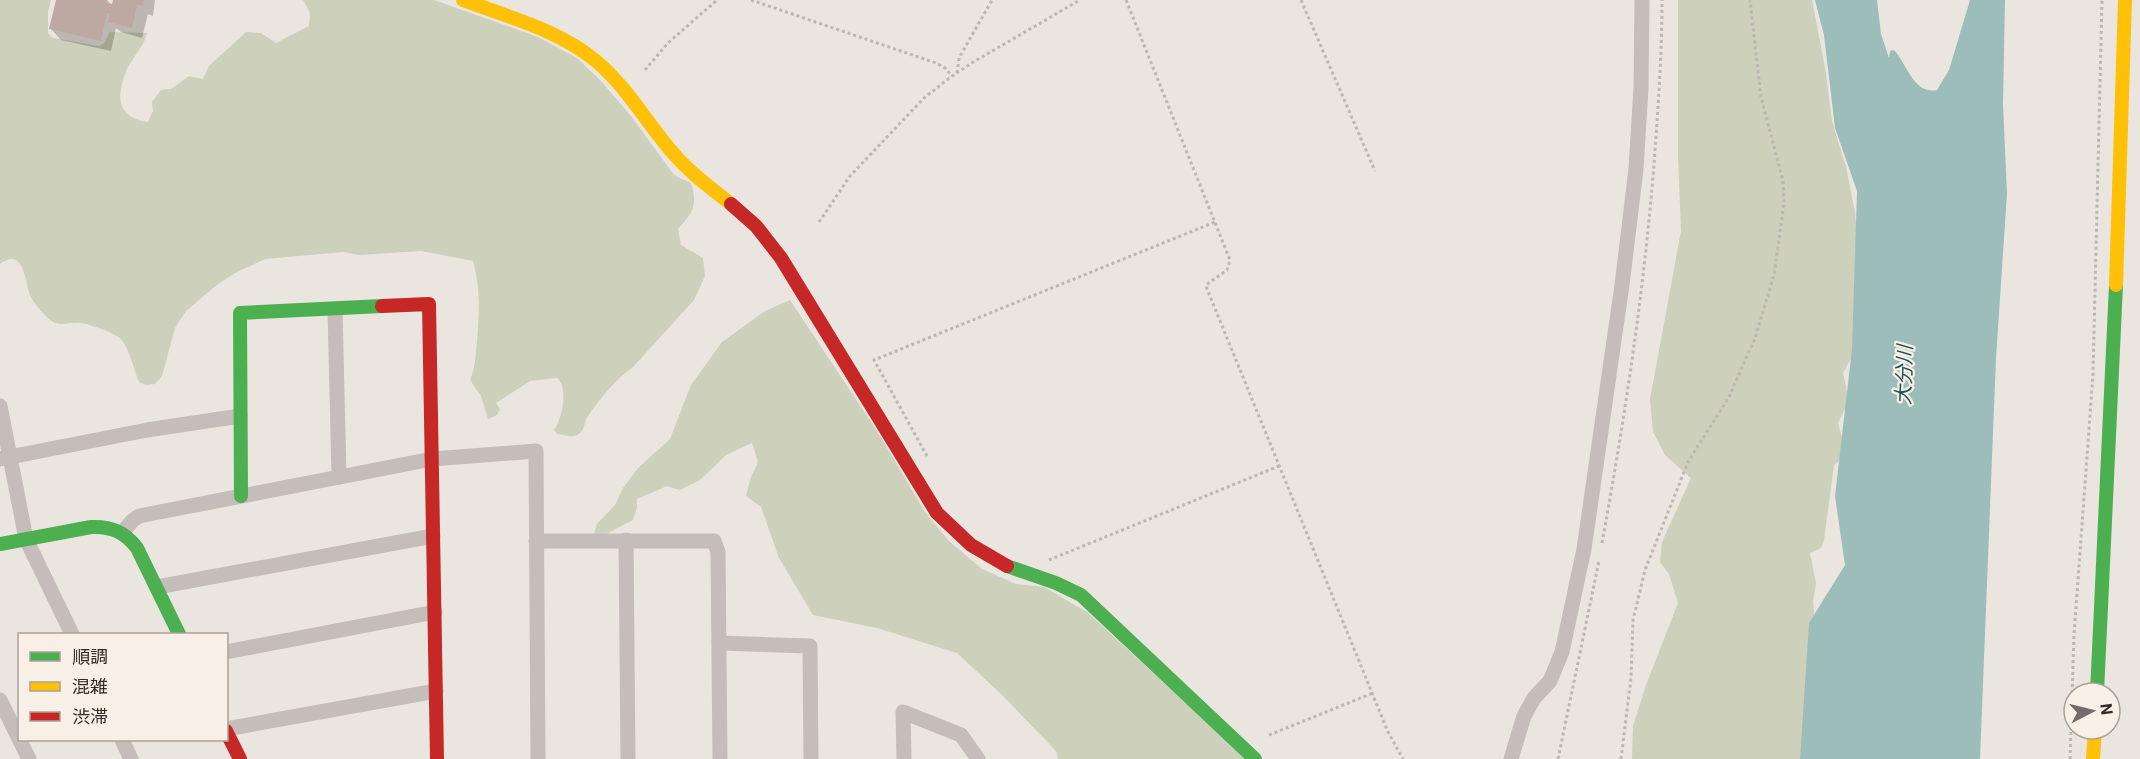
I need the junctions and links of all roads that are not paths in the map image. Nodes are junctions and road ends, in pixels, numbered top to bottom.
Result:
1 (463, 0) edge
2 (1642, 0) edge
3 (2125, 0) edge
4 (480, 3) edge
5 (335, 309) junction
6 (0, 406) edge
7 (240, 416) junction
8 (5, 458) edge
9 (432, 459) junction
10 (339, 477) junction
11 (241, 496) junction
12 (122, 533) junction
13 (434, 536) junction
14 (26, 539) junction
15 (626, 540) junction
16 (536, 541) junction
17 (0, 544) edge
18 (157, 587) junction
19 (435, 612) junction
20 (72, 633) edge
21 (180, 633) edge
22 (719, 643) junction
23 (228, 652) edge
24 (2098, 681) edge
25 (436, 691) junction
26 (0, 700) edge
27 (228, 730) edge
28 (228, 734) edge
29 (18, 737) edge
30 (20, 741) edge
31 (122, 741) edge
32 (2094, 741) edge
33 (29, 759) edge
34 (131, 759) edge
35 (240, 759) edge
36 (437, 759) edge
37 (538, 759) edge
38 (628, 759) edge
39 (720, 759) edge
40 (811, 759) edge
41 (904, 759) edge
42 (978, 759) edge
43 (1255, 759) edge
44 (1511, 759) edge
45 (2093, 759) edge

1 - 4 street
2 - 44 street
3 - 24 street
4 - 43 street
5 - 7 street
5 - 9 street
5 - 10 street
6 - 8 street
7 - 8 street
7 - 11 street
8 - 14 street
9 - 10 street
9 - 13 street
9 - 16 street
10 - 11 street
11 - 12 street
12 - 14 street
12 - 18 street
13 - 18 street
13 - 19 street
14 - 17 street
14 - 20 street
15 - 16 street
15 - 22 street
15 - 38 street
16 - 37 street
18 - 21 street
19 - 23 street
19 - 25 street
22 - 39 street
22 - 40 street
25 - 27 street
25 - 36 street
26 - 29 street
28 - 35 street
30 - 33 street
31 - 34 street
32 - 45 street
41 - 42 street

